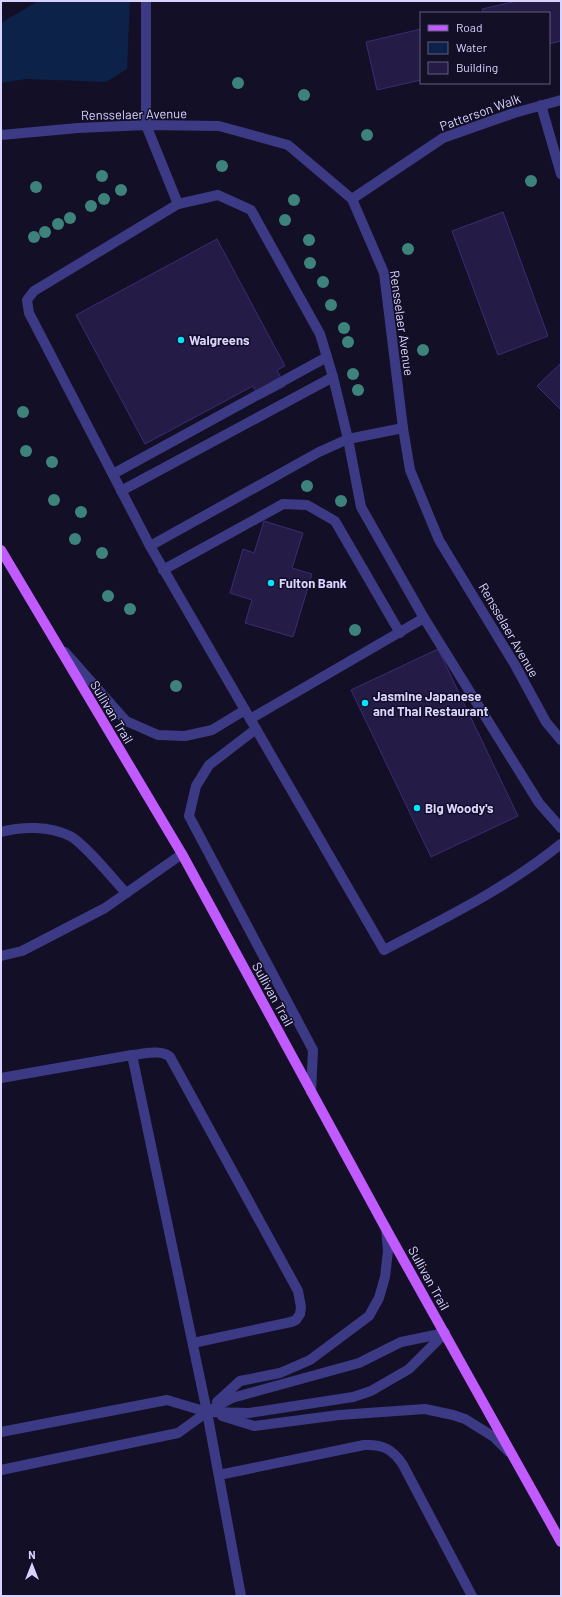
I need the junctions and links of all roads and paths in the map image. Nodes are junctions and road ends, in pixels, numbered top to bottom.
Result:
1 (146, 1) edge
2 (561, 100) edge
3 (540, 105) junction
4 (146, 125) junction
5 (14, 134) junction
6 (1, 135) edge
7 (1, 140) edge
8 (561, 174) edge
9 (352, 199) junction
10 (178, 204) junction
11 (327, 357) junction
12 (333, 376) junction
13 (403, 428) junction
14 (348, 439) junction
15 (113, 474) junction
16 (122, 491) junction
17 (150, 546) junction
18 (1, 550) edge
19 (164, 570) junction
20 (424, 618) junction
21 (400, 633) junction
22 (55, 641) junction
23 (245, 710) junction
24 (250, 720) junction
25 (256, 729) junction
26 (561, 740) edge
27 (561, 828) edge
28 (1, 832) edge
29 (561, 844) edge
30 (182, 854) junction
31 (126, 893) junction
32 (1, 956) edge
33 (132, 1055) junction
34 (1, 1078) edge
35 (311, 1092) junction
36 (386, 1227) junction
37 (445, 1333) junction
38 (192, 1343) junction
39 (207, 1412) junction
40 (1, 1432) edge
41 (513, 1456) junction
42 (1, 1470) edge
43 (219, 1475) junction
44 (561, 1542) edge
45 (241, 1596) edge
46 (472, 1596) edge

1 - 4 street
2 - 3 street, Patterson Walk
3 - 8 street
3 - 9 street, Patterson Walk
4 - 5 street, Rensselaer Avenue
4 - 9 street, Rensselaer Avenue
4 - 10 street
5 - 6 street, Rensselaer Avenue
5 - 7 street
9 - 13 street, Rensselaer Avenue
10 - 11 street
10 - 15 street
11 - 12 street
11 - 15 street
12 - 14 street
12 - 16 street
13 - 14 street
13 - 26 street, Rensselaer Avenue
14 - 17 street
14 - 20 street
15 - 16 street
16 - 17 street
17 - 19 street
18 - 22 main road, Sullivan Trail
19 - 21 street
19 - 23 street
20 - 21 street
20 - 27 street
21 - 24 street
22 - 23 street
22 - 30 main road, Sullivan Trail
23 - 24 street
24 - 25 street
25 - 29 street
25 - 35 street
28 - 31 street
30 - 31 street
30 - 35 main road, Sullivan Trail
31 - 32 street
33 - 34 street
33 - 38 street
33 - 38 street
35 - 36 main road, Sullivan Trail
36 - 37 main road, Sullivan Trail
36 - 39 street
37 - 39 street
37 - 39 street
37 - 41 main road, Sullivan Trail
38 - 39 street
39 - 40 street
39 - 41 street
39 - 42 street
39 - 43 street
41 - 44 main road, Sullivan Trail
43 - 45 street
43 - 46 street

